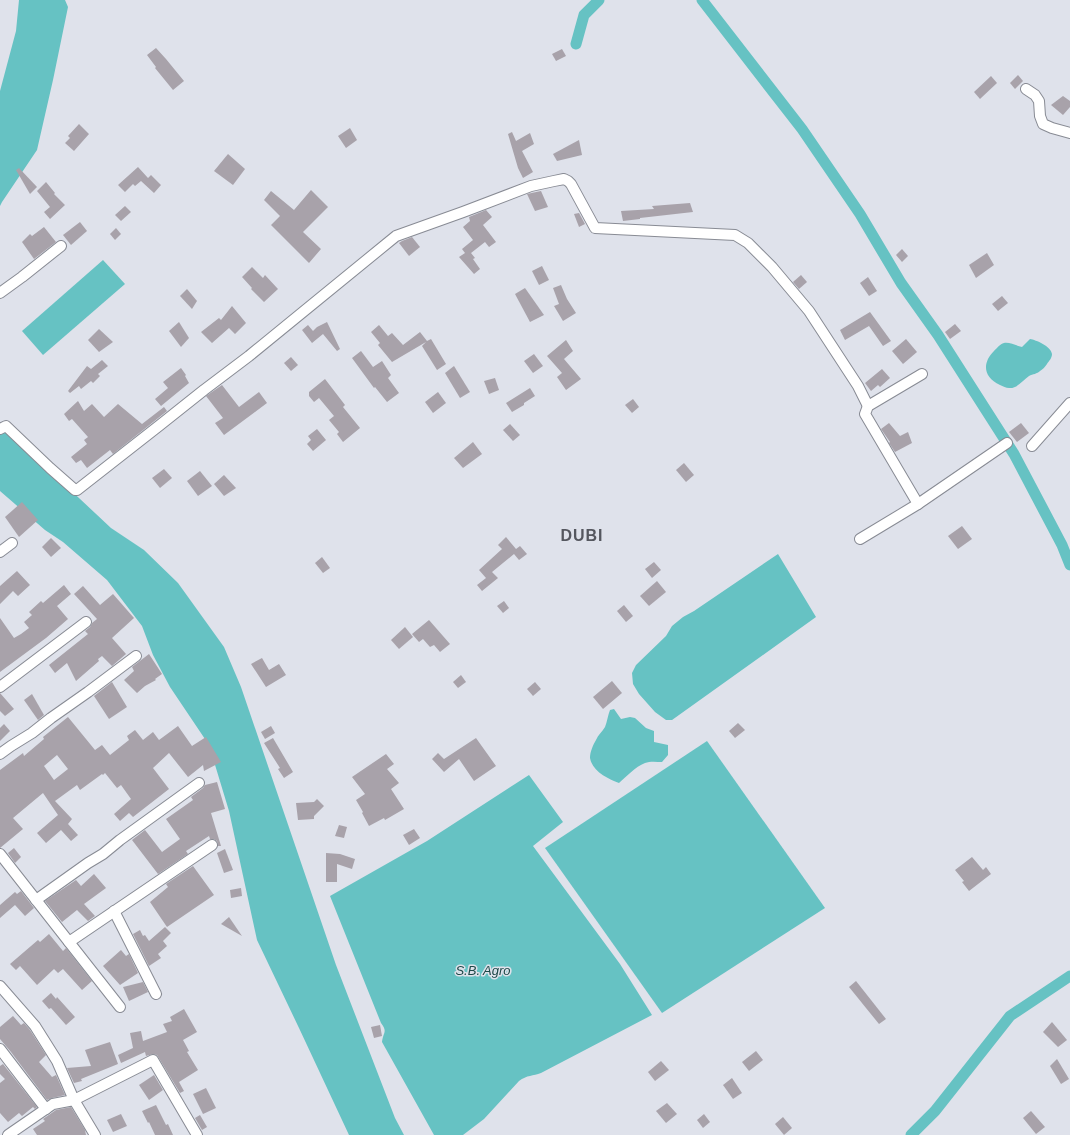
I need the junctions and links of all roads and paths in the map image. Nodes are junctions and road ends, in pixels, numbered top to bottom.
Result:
1 (1026, 89) dead end
2 (1070, 133) edge
3 (61, 246) dead end
4 (0, 293) edge
5 (922, 374) dead end
6 (1070, 403) edge
7 (868, 406) junction
8 (3, 428) edge
9 (1007, 443) dead end
10 (1032, 446) dead end
11 (918, 504) junction
12 (860, 539) dead end
13 (12, 543) dead end
14 (0, 552) edge
15 (86, 622) dead end
16 (136, 656) dead end
17 (0, 687) edge
18 (0, 754) edge
19 (199, 783) dead end
20 (212, 845) dead end
21 (0, 854) edge
22 (36, 900) junction
23 (114, 911) junction
24 (69, 942) junction
25 (0, 986) edge
26 (156, 994) dead end
27 (120, 1007) dead end
28 (0, 1049) edge
29 (74, 1100) junction
30 (46, 1109) junction
31 (8, 1135) edge
32 (95, 1135) edge
33 (197, 1135) edge

1 - 2 street
3 - 4 street
5 - 7 street
6 - 10 street
7 - 8 street
7 - 11 street
9 - 11 street
11 - 12 street
13 - 14 street
15 - 17 street
16 - 18 street
19 - 22 street
20 - 23 street
21 - 22 street
22 - 24 street
23 - 24 street
23 - 26 street
24 - 27 street
25 - 29 street
28 - 30 street
29 - 30 street
29 - 32 street
29 - 33 street
30 - 31 street

